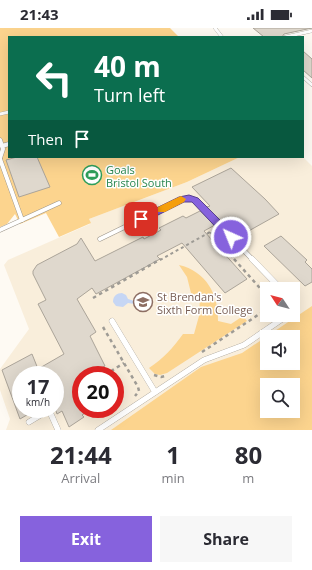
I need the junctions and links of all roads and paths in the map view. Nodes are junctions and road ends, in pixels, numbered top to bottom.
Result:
1 (215, 28) edge
2 (312, 31) edge
3 (221, 36) edge
4 (290, 36) edge
5 (304, 78) edge
6 (312, 85) edge
7 (0, 140) edge
8 (8, 144) edge
9 (2, 146) junction
10 (0, 158) edge
11 (59, 203) dead end
12 (22, 220) junction
13 (221, 227) junction
14 (0, 230) edge
15 (210, 232) junction
16 (100, 240) dead end
17 (274, 282) edge
18 (260, 288) edge
19 (93, 298) dead end
20 (260, 314) edge
21 (112, 321) dead end
22 (278, 322) edge
23 (103, 327) dead end
24 (198, 355) dead end
25 (124, 363) junction
26 (119, 366) edge
27 (150, 371) dead end
28 (166, 376) dead end
29 (155, 392) junction
30 (134, 406) junction
31 (29, 422) dead end
32 (58, 430) edge
33 (98, 430) edge

1 - 3 lane
2 - 4 lane
5 - 6 lane
7 - 9 lane
8 - 9 lane
9 - 10 lane
10 - 12 lane
11 - 12 lane
12 - 14 lane
13 - 15 path
13 - 16 lane
13 - 17 lane
15 - 18 path
15 - 19 path
20 - 24 path
21 - 29 lane
22 - 29 lane
23 - 25 path
25 - 26 path
25 - 30 path
27 - 28 path
29 - 30 lane
30 - 33 lane
31 - 32 lane

